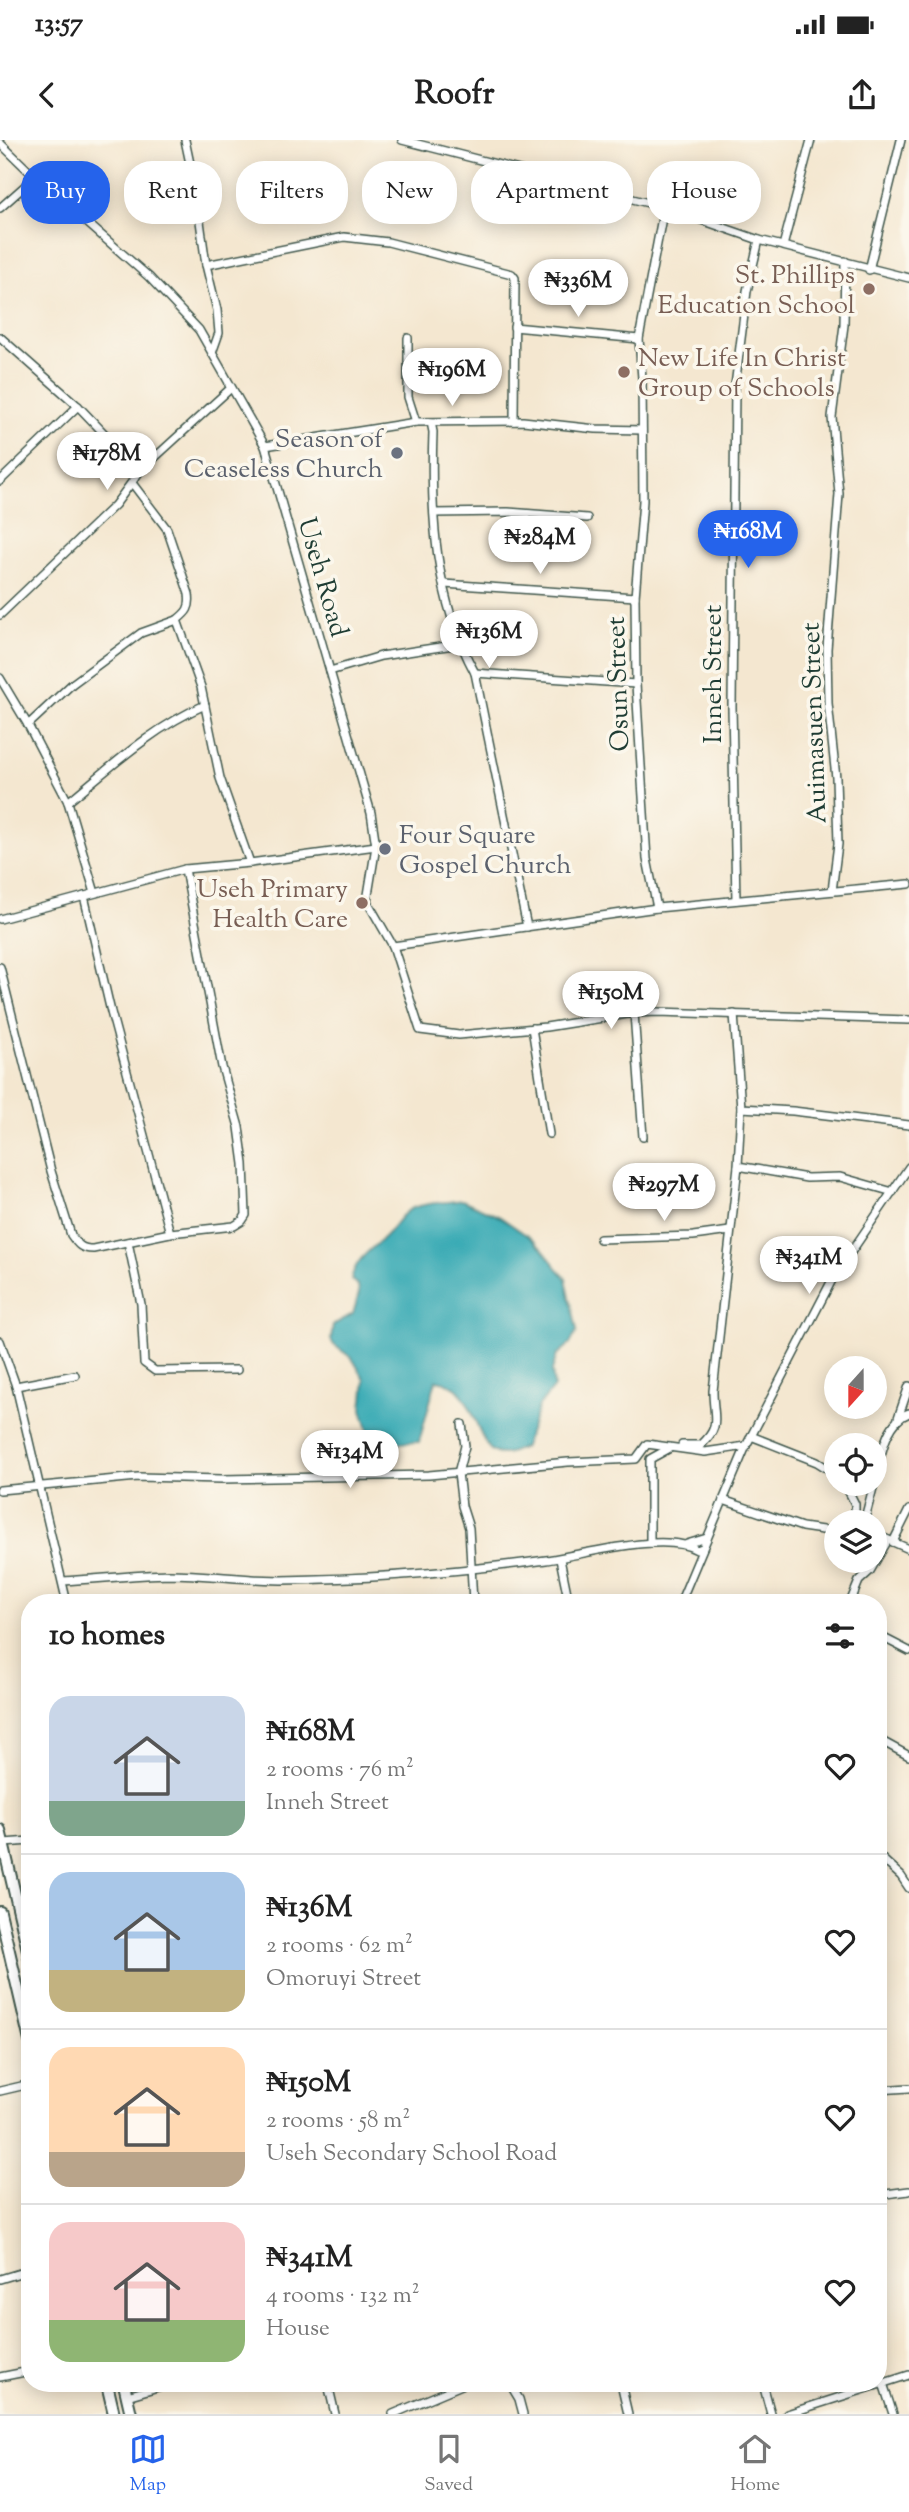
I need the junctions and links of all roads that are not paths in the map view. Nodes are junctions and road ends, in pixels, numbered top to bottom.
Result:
1 (185, 140) edge
2 (402, 140) edge
3 (811, 140) edge
4 (901, 140) edge
5 (0, 143) edge
6 (21, 163) edge
7 (21, 189) edge
8 (647, 203) edge
9 (0, 208) edge
10 (89, 224) edge
11 (661, 224) edge
12 (713, 224) edge
13 (759, 240) junction
14 (783, 246) junction
15 (845, 261) junction
16 (206, 265) junction
17 (869, 270) junction
18 (909, 278) edge
19 (514, 327) junction
20 (408, 338) dead end
21 (639, 338) junction
22 (2, 343) edge
23 (231, 388) junction
24 (78, 406) junction
25 (514, 421) junction
26 (416, 422) junction
27 (431, 422) junction
28 (642, 430) junction
29 (265, 446) junction
30 (140, 471) junction
31 (0, 481) edge
32 (132, 483) junction
33 (434, 513) junction
34 (587, 518) dead end
35 (444, 584) junction
36 (635, 597) junction
37 (0, 615) edge
38 (177, 620) junction
39 (460, 645) junction
40 (330, 671) junction
41 (475, 673) junction
42 (0, 678) edge
43 (636, 684) junction
44 (205, 705) junction
45 (28, 725) junction
46 (68, 803) junction
47 (376, 846) junction
48 (250, 863) junction
49 (185, 869) junction
50 (909, 884) edge
51 (832, 891) junction
52 (95, 893) junction
53 (84, 896) junction
54 (736, 900) junction
55 (657, 908) junction
56 (0, 919) edge
57 (527, 927) junction
58 (393, 946) junction
59 (0, 967) edge
60 (634, 1013) junction
61 (734, 1014) junction
62 (909, 1020) edge
63 (531, 1028) junction
64 (741, 1108) junction
65 (909, 1125) edge
66 (549, 1135) dead end
67 (643, 1136) dead end
68 (738, 1166) junction
69 (909, 1167) edge
70 (893, 1192) junction
71 (730, 1231) junction
72 (170, 1233) junction
73 (600, 1240) dead end
74 (128, 1242) junction
75 (0, 1341) edge
76 (237, 1370) dead end
77 (75, 1375) dead end
78 (16, 1386) junction
79 (909, 1386) edge
80 (909, 1413) edge
81 (898, 1418) junction
82 (462, 1423) dead end
83 (751, 1436) junction
84 (887, 1439) edge
85 (746, 1446) junction
86 (671, 1447) junction
87 (824, 1466) edge
88 (458, 1473) junction
89 (40, 1484) junction
90 (0, 1490) edge
91 (723, 1500) junction
92 (909, 1510) edge
93 (824, 1530) edge
94 (707, 1538) junction
95 (887, 1540) edge
96 (890, 1541) junction
97 (650, 1543) junction
98 (687, 1544) junction
99 (702, 1548) junction
100 (909, 1549) edge
101 (560, 1559) junction
102 (470, 1570) junction
103 (63, 1581) junction
104 (65, 1594) edge
105 (472, 1594) edge
106 (567, 1594) edge
107 (684, 1594) edge
108 (854, 1594) edge
109 (887, 1640) edge
110 (909, 1651) edge
111 (887, 1744) edge
112 (909, 1756) edge
113 (0, 1830) edge
114 (21, 1842) edge
115 (4, 1843) junction
116 (887, 1863) edge
117 (909, 1888) edge
118 (21, 1904) edge
119 (0, 1912) edge
120 (21, 2002) edge
121 (21, 2086) edge
122 (909, 2088) edge
123 (887, 2089) edge
124 (0, 2091) edge
125 (909, 2191) edge
126 (887, 2194) edge
127 (21, 2273) edge
128 (0, 2279) edge
129 (21, 2373) edge
130 (909, 2375) edge
131 (0, 2378) edge
132 (887, 2383) edge
133 (109, 2392) edge
134 (126, 2392) edge
135 (141, 2392) edge
136 (330, 2392) edge
137 (445, 2392) edge
138 (514, 2392) edge
139 (623, 2392) edge
140 (765, 2392) edge
141 (856, 2392) edge
142 (886, 2392) edge
143 (853, 2393) joint
144 (127, 2396) junction
145 (114, 2414) edge
146 (131, 2414) edge
147 (335, 2414) edge
148 (393, 2414) edge
149 (523, 2414) edge
150 (628, 2414) edge
151 (771, 2414) edge
152 (787, 2414) edge
153 (893, 2414) edge

1 - 16 street
2 - 8 street
3 - 14 street
4 - 17 street
5 - 6 street, Useh Road
7 - 9 street
10 - 23 street, Useh Road
11 - 21 street, Osun Street
12 - 13 street
13 - 14 street
13 - 54 street, Inneh Street
14 - 15 street
15 - 17 street
15 - 51 street, Auimasuen Street
16 - 19 street
16 - 23 street
17 - 18 street
19 - 21 street
19 - 25 street
20 - 26 street
21 - 28 street, Osun Street
22 - 24 street
23 - 29 street, Useh Road
23 - 30 street
24 - 30 street
24 - 31 street
25 - 27 street
25 - 28 street
26 - 27 street
26 - 29 street
27 - 33 street
28 - 36 street, Osun Street
29 - 40 street, Useh Road
30 - 32 street
32 - 37 street
32 - 38 street
33 - 34 street
33 - 35 street
35 - 36 street
35 - 39 street
36 - 43 street, Osun Street
38 - 44 street
38 - 45 street
39 - 40 street
39 - 41 street
40 - 47 street, Useh Road
41 - 43 street
41 - 57 street
42 - 45 street
43 - 55 street, Osun Street
44 - 46 street
44 - 48 street
45 - 46 street
46 - 52 street
47 - 48 street
47 - 58 street, Useh Road
48 - 49 street
49 - 52 street
49 - 72 street
50 - 51 street
51 - 54 street
52 - 53 street
53 - 56 street
53 - 72 street
54 - 55 street
55 - 57 street
57 - 58 street
58 - 63 street, Useh Road
59 - 74 street
60 - 61 street
60 - 63 street
60 - 67 street
61 - 62 street
61 - 64 street
63 - 66 street
64 - 65 street
64 - 68 street
68 - 70 street
68 - 71 street
69 - 70 street
70 - 83 street
71 - 73 street
71 - 86 street
72 - 74 street
74 - 76 street
75 - 78 street
77 - 78 street
78 - 89 street
79 - 81 street
80 - 81 street
81 - 84 street
82 - 88 street
83 - 85 street
83 - 87 street
85 - 86 street
85 - 91 street
86 - 88 street
86 - 97 street
88 - 89 street
88 - 102 street
89 - 90 street
89 - 103 street
91 - 93 street
91 - 94 street
92 - 96 street
94 - 98 street
94 - 99 street
95 - 96 street
96 - 100 street
96 - 108 street
97 - 98 street
97 - 101 street
98 - 99 street
99 - 107 street
101 - 102 street
101 - 106 street
102 - 103 street
102 - 105 street
103 - 104 street
109 - 110 street
111 - 112 street
113 - 115 main road
114 - 115 street
115 - 118 main road
116 - 117 street
119 - 120 main road
121 - 124 street
122 - 123 street
125 - 126 street
127 - 128 street
129 - 131 street
130 - 132 street
133 - 145 main road
134 - 144 main road
135 - 144 street
136 - 147 street
137 - 148 street
138 - 149 street
139 - 150 street
140 - 151 street
141 - 143 street
142 - 153 street
143 - 152 street
144 - 146 main road

